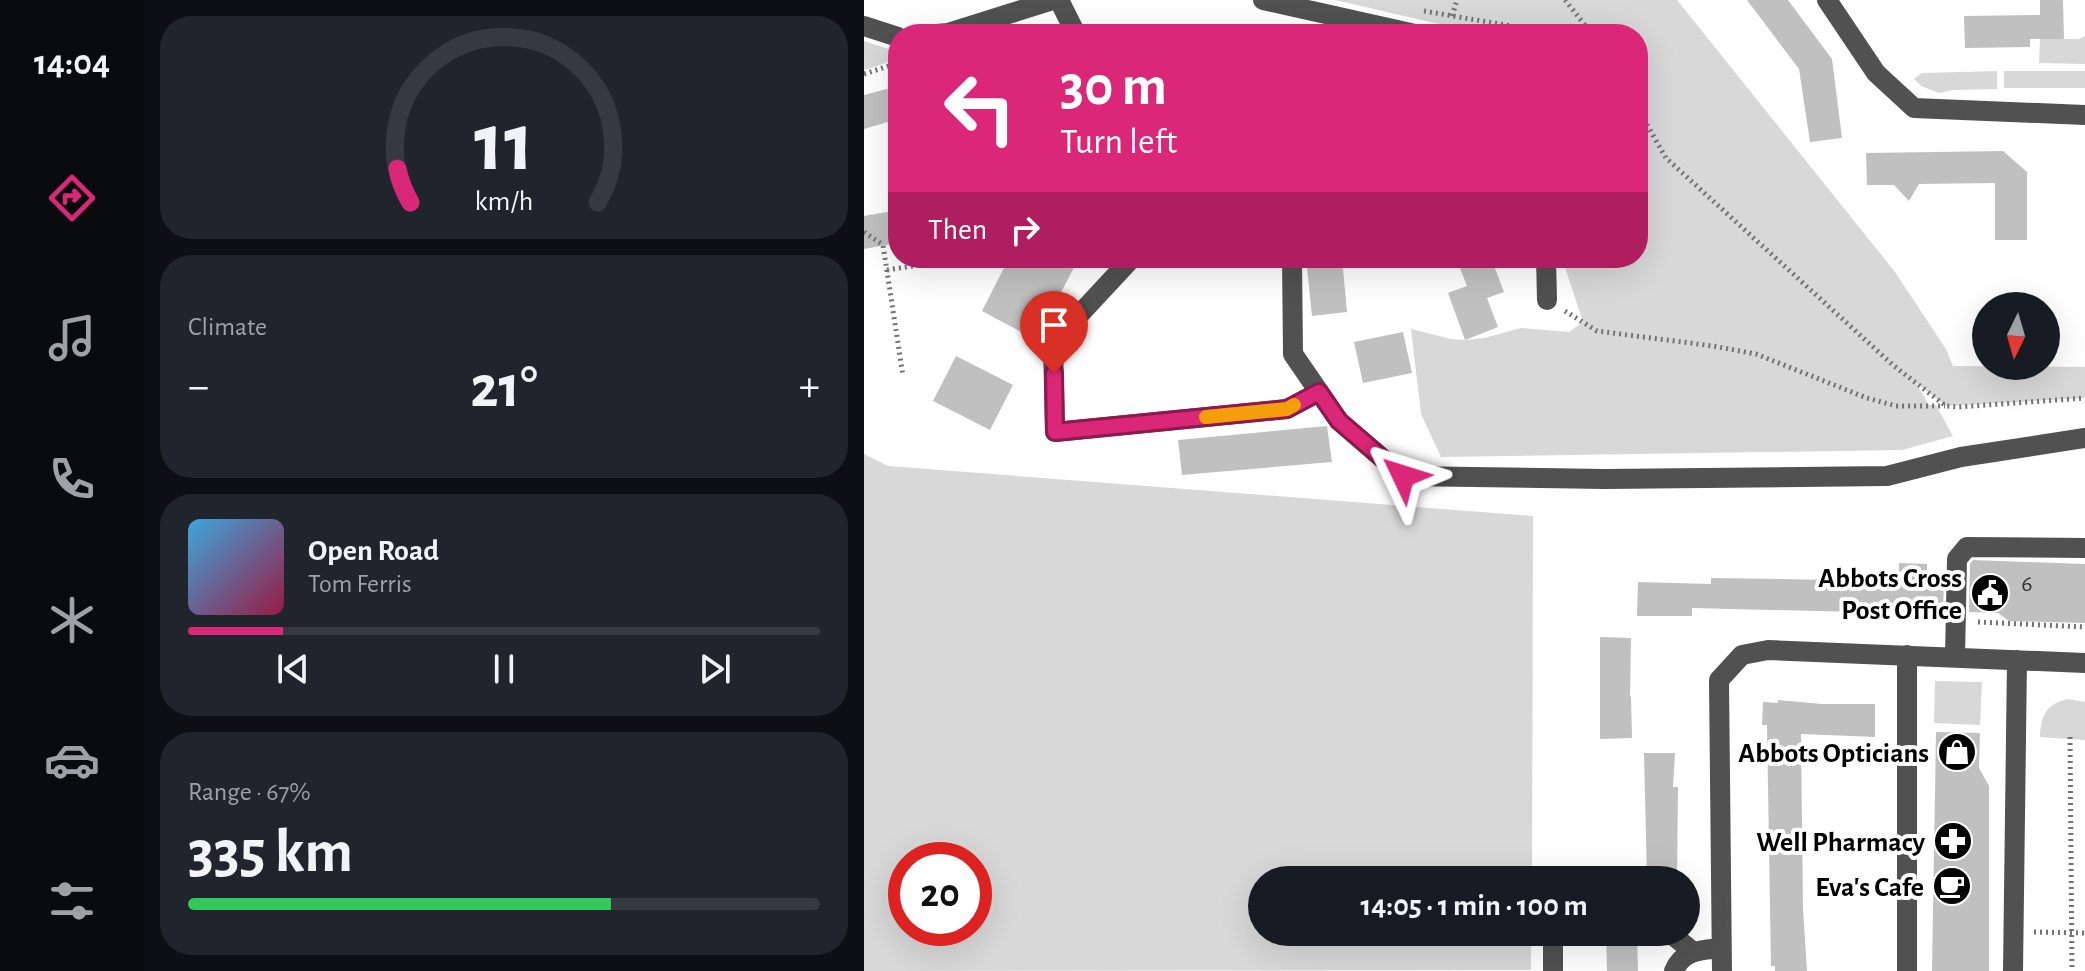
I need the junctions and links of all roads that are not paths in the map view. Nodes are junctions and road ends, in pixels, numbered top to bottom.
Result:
1 (1053, 0) edge
2 (1059, 0) edge
3 (1263, 0) edge
4 (1827, 0) edge
5 (977, 24) edge
6 (1071, 24) edge
7 (1370, 24) edge
8 (864, 26) edge
9 (888, 34) edge
10 (2085, 115) edge
11 (1123, 268) edge
12 (1292, 268) edge
13 (1546, 268) edge
14 (1547, 300) road end
15 (1319, 392) junction
16 (2085, 438) edge
17 (2085, 548) edge
18 (1907, 655) junction
19 (1955, 657) junction
20 (2017, 660) junction
21 (2085, 663) edge
22 (1553, 946) edge
23 (1686, 946) edge
24 (1721, 948) junction
25 (1692, 951) junction
26 (1553, 971) edge
27 (1674, 971) edge
28 (1722, 971) edge
29 (1907, 971) edge
30 (2013, 971) edge

1 - 5 street
2 - 6 street
3 - 7 street
4 - 10 street
8 - 9 street
11 - 15 street
12 - 15 street
13 - 14 street
15 - 16 street
17 - 19 street
18 - 19 street
18 - 24 street
18 - 29 street
19 - 20 street
20 - 21 street
20 - 30 street
22 - 26 street
23 - 25 street
24 - 25 street
24 - 28 street
25 - 27 street

